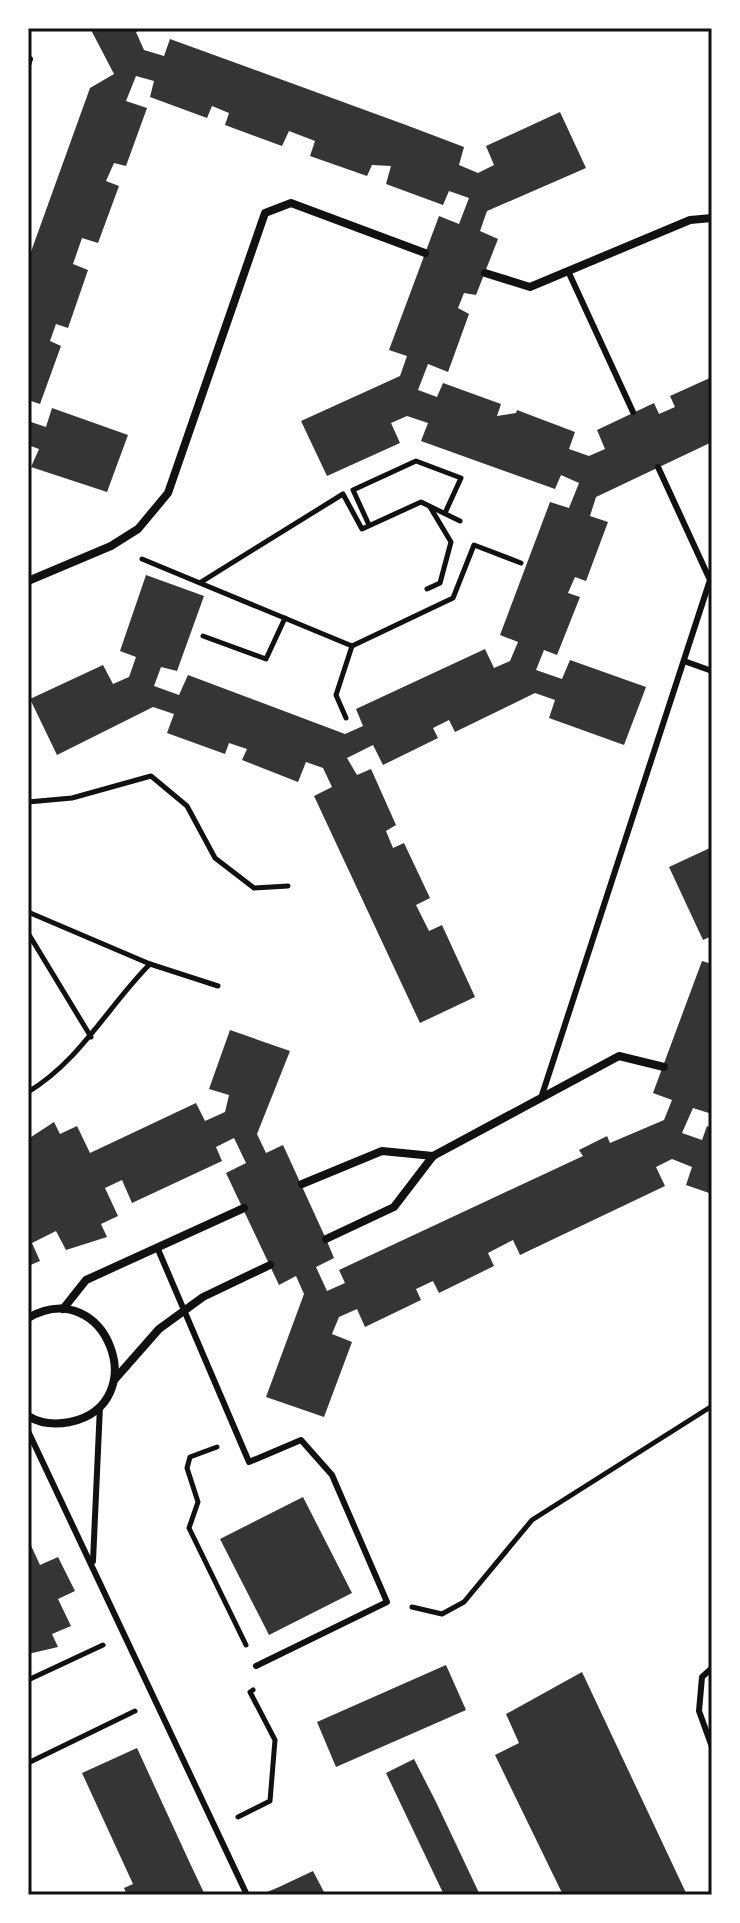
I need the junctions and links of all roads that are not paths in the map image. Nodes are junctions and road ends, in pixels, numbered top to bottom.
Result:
1 (712, 218) edge
2 (425, 253) dead end
3 (568, 271) junction
4 (485, 273) dead end
5 (633, 412) dead end
6 (658, 467) dead end
7 (711, 580) edge
8 (28, 581) edge
9 (684, 661) junction
10 (712, 671) edge
11 (664, 1067) dead end
12 (542, 1095) junction
13 (433, 1156) junction
14 (302, 1184) dead end
15 (244, 1208) dead end
16 (326, 1239) dead end
17 (157, 1247) junction
18 (270, 1265) dead end
19 (63, 1309) junction
20 (184, 1311) junction
21 (28, 1318) edge
22 (114, 1380) junction
23 (100, 1406) junction
24 (28, 1416) edge
25 (28, 1431) edge
26 (93, 1565) junction
27 (256, 1666) road end
28 (712, 1668) edge
29 (712, 1747) edge
30 (247, 1895) edge

1 - 3 street
2 - 8 street
3 - 4 street
3 - 5 lane
6 - 7 lane
7 - 9 lane
9 - 10 lane
9 - 12 lane
11 - 12 street
12 - 13 street
13 - 14 street
13 - 16 street
15 - 17 street
17 - 19 street
17 - 20 lane
18 - 20 street
19 - 21 street
19 - 22 street
20 - 22 street
20 - 27 lane
22 - 23 street
23 - 24 street
23 - 26 lane
25 - 26 lane
26 - 30 lane
28 - 29 lane

